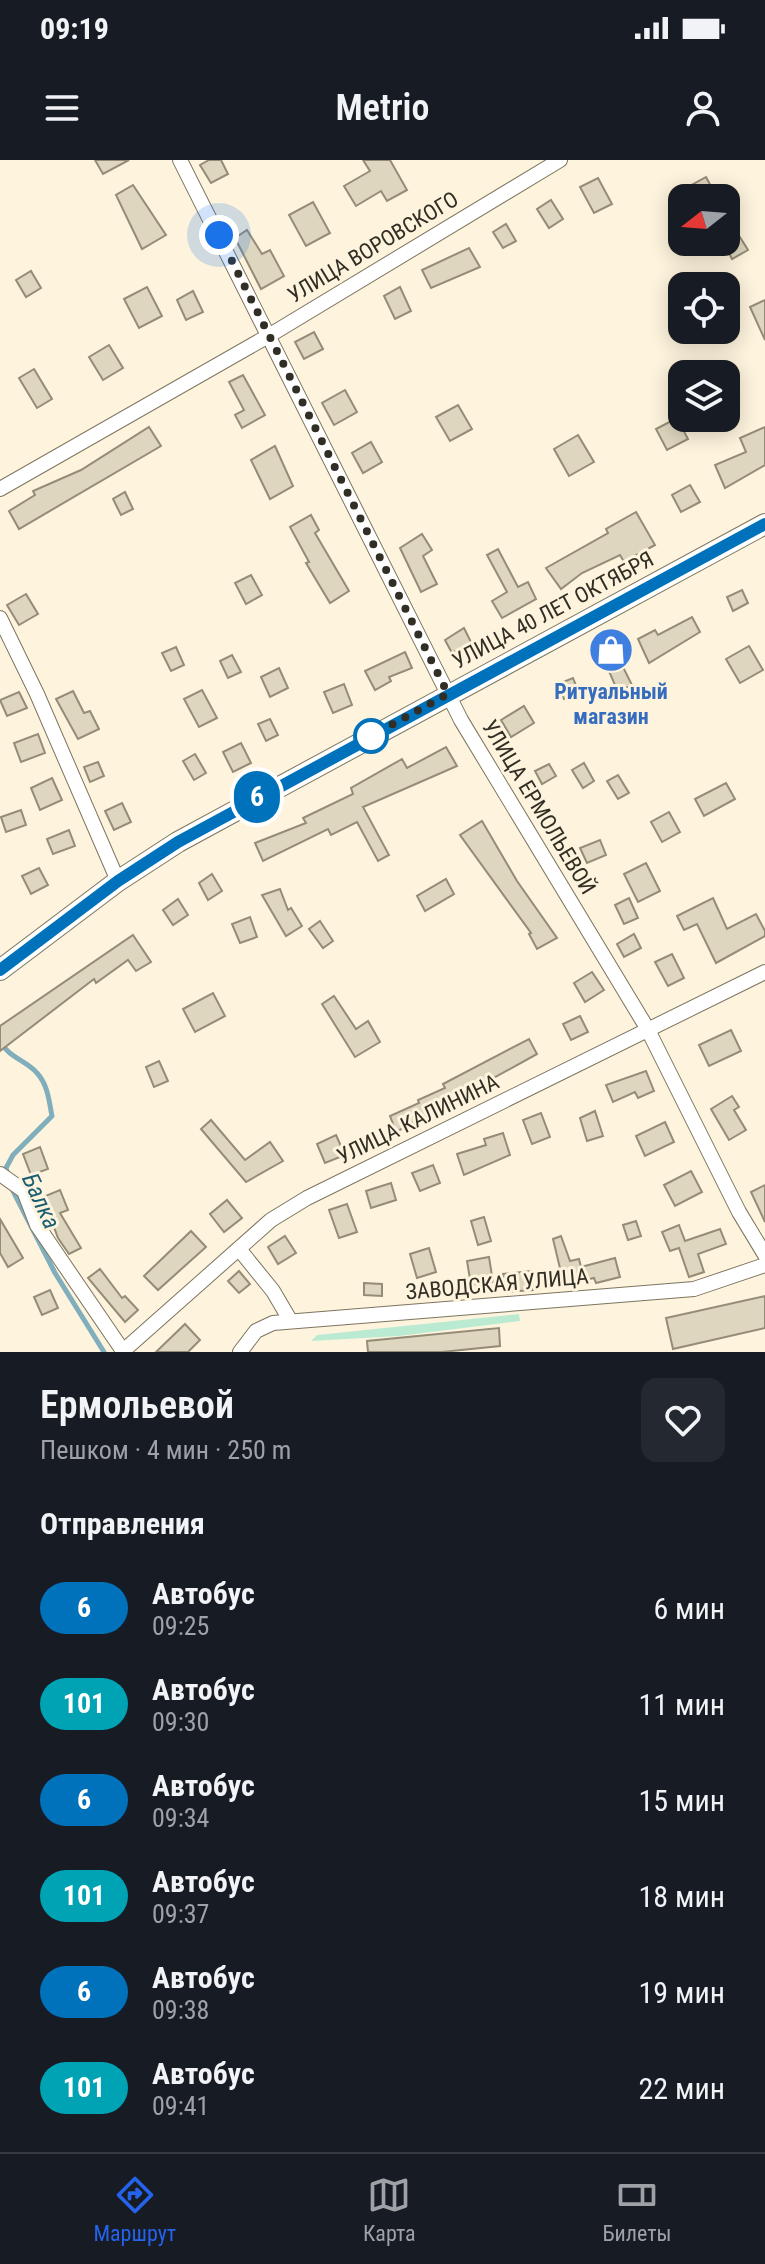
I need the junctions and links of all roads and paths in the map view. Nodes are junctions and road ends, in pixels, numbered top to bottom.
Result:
1 (180, 160) edge
2 (560, 160) edge
3 (270, 335) junction
4 (0, 489) edge
5 (765, 524) edge
6 (0, 618) edge
7 (448, 694) junction
8 (118, 881) junction
9 (0, 970) edge
10 (765, 972) edge
11 (647, 1028) junction
12 (0, 1174) edge
13 (239, 1249) junction
14 (765, 1255) edge
15 (765, 1265) edge
16 (290, 1320) junction
17 (123, 1352) edge
18 (240, 1352) edge

1 - 3 street, УЛИЦА ЕРМОЛЬЕВОЙ
2 - 3 street, УЛИЦА ВОРОВСКОГО
3 - 4 street, УЛИЦА ВОРОВСКОГО
3 - 7 street, УЛИЦА ЕРМОЛЬЕВОЙ
5 - 7 street, УЛИЦА 40 ЛЕТ ОКТЯБРЯ
6 - 8 street
7 - 8 street, УЛИЦА 40 ЛЕТ ОКТЯБРЯ
7 - 11 street, УЛИЦА ЕРМОЛЬЕВОЙ
8 - 9 street, УЛИЦА 40 ЛЕТ ОКТЯБРЯ
10 - 11 street, УЛИЦА КАЛИНИНА
11 - 13 street, УЛИЦА КАЛИНИНА
11 - 14 street, УЛИЦА ЕРМОЛЬЕВОЙ
12 - 17 street
13 - 16 street
13 - 17 street, УЛИЦА КАЛИНИНА
15 - 16 street, ЗАВОДСКАЯ УЛИЦА
16 - 18 street, ЗАВОДСКАЯ УЛИЦА

